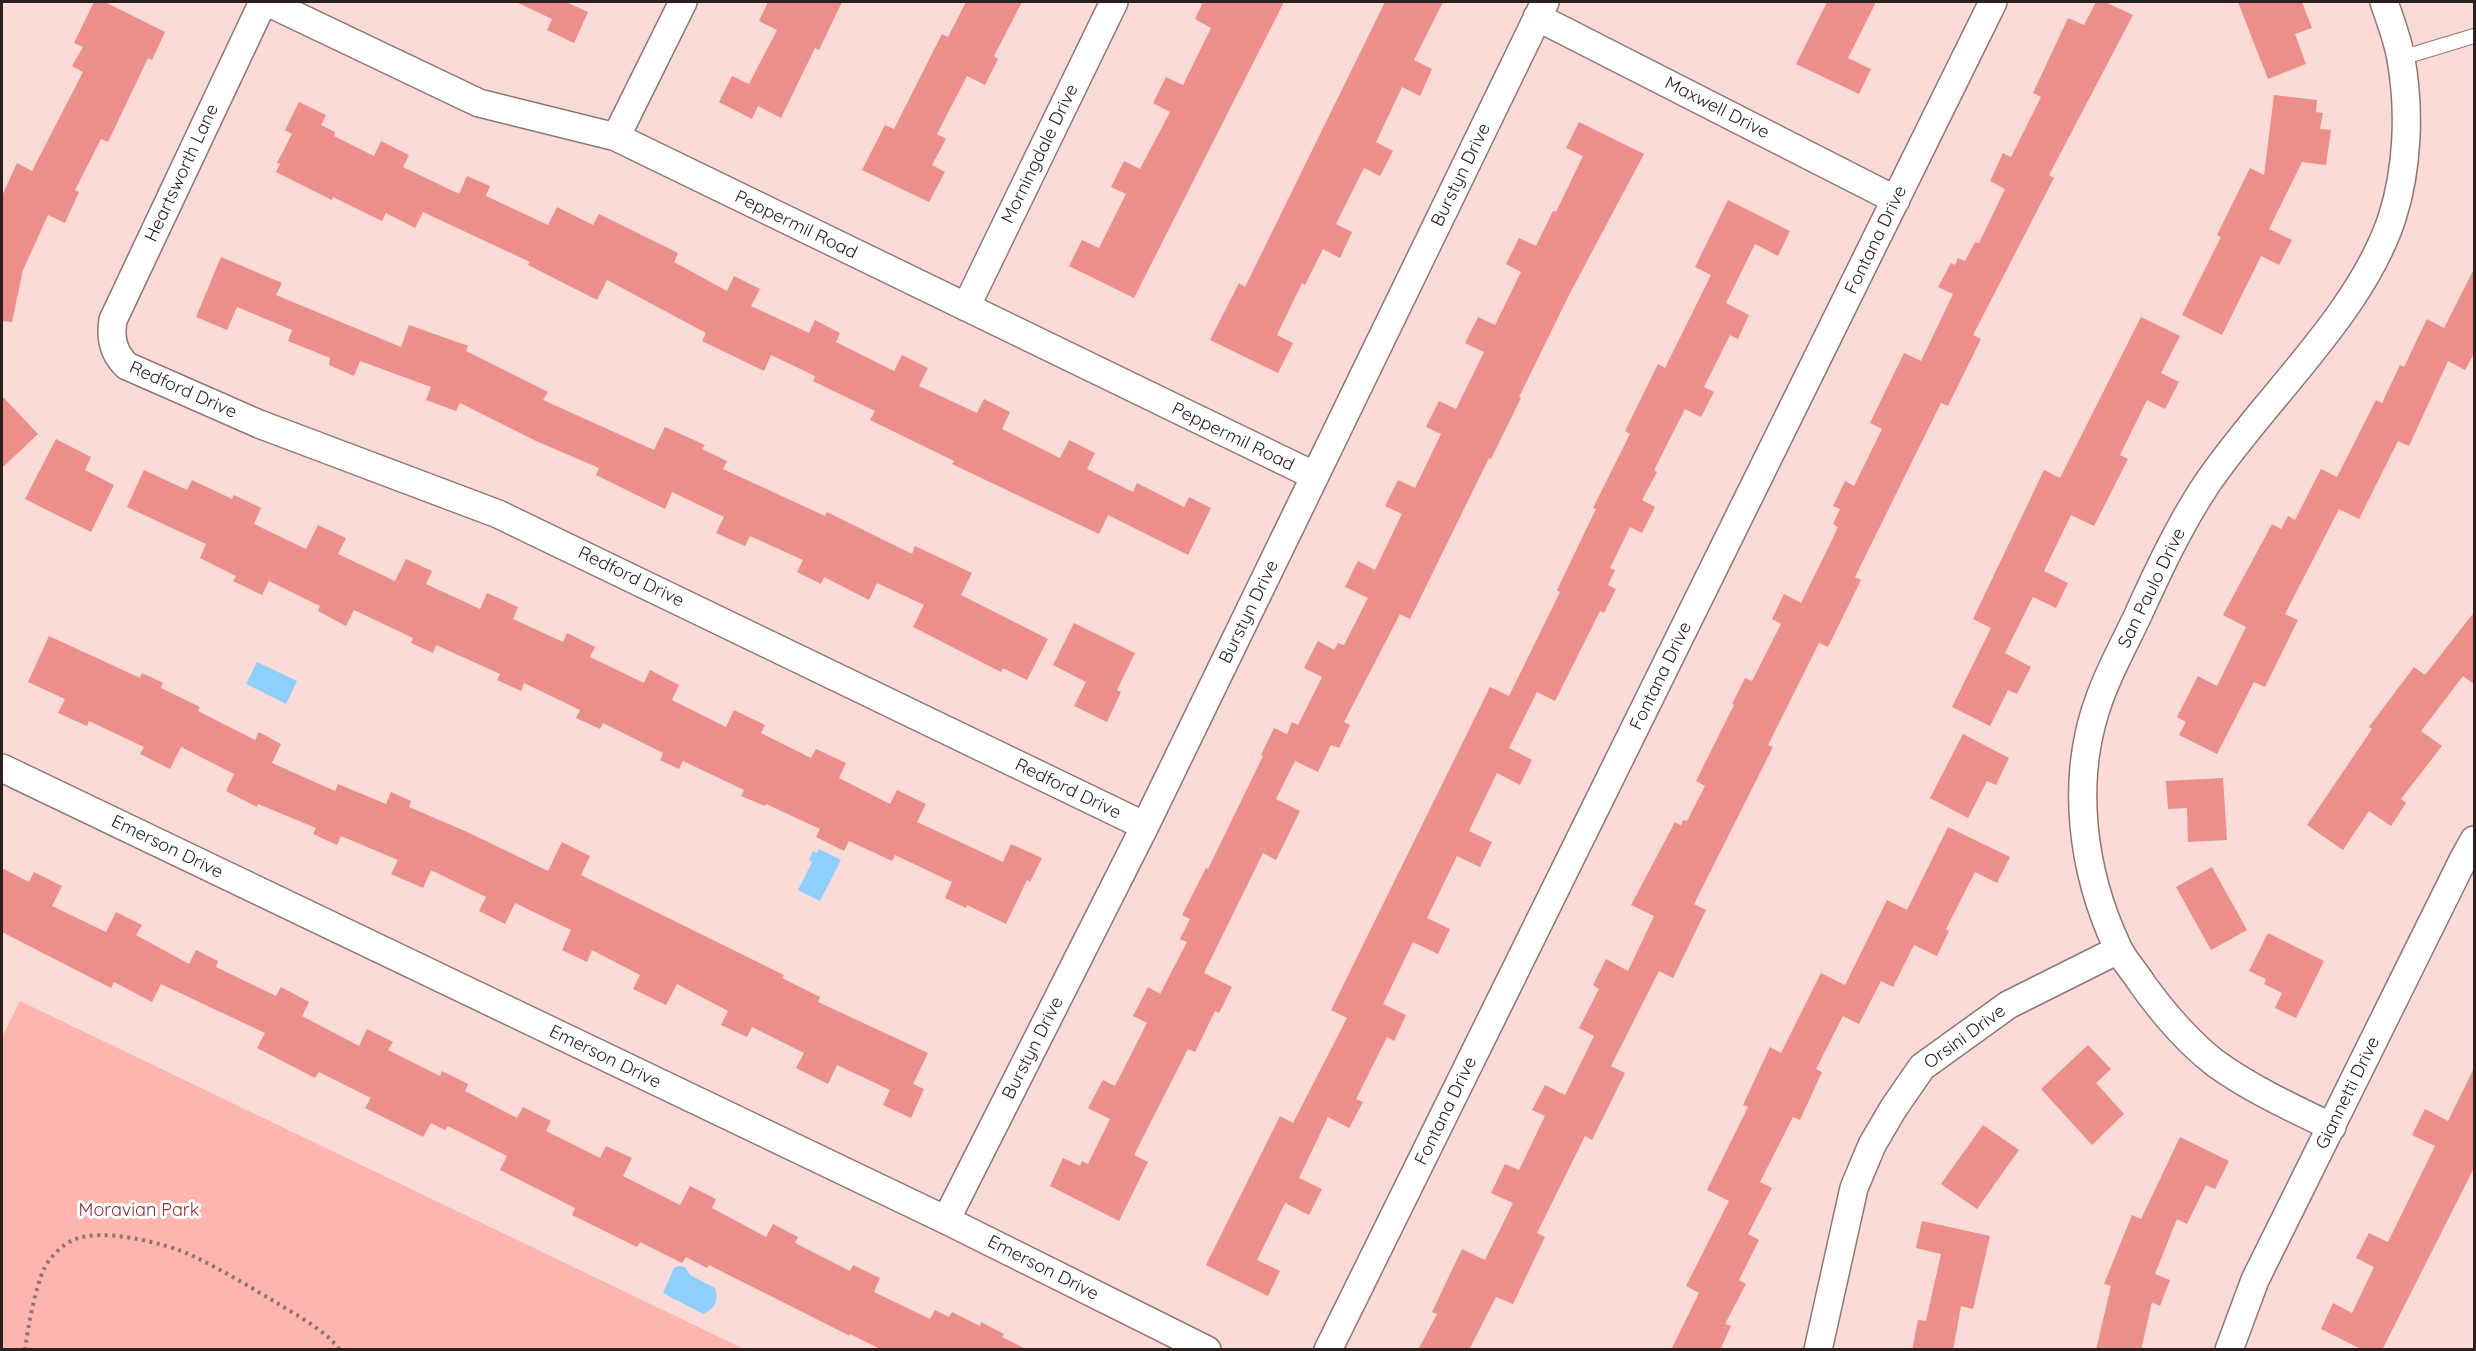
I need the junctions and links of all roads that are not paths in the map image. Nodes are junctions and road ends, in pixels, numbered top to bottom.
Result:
1 (265, 2) edge
2 (682, 2) edge
3 (1114, 2) edge
4 (1993, 2) edge
5 (2384, 2) edge
6 (1541, 9) edge
7 (2475, 36) edge
8 (2401, 58) junction
9 (616, 137) junction
10 (1896, 200) junction
11 (966, 307) junction
12 (113, 346) joint
13 (1315, 476) junction
14 (2, 768) edge
15 (1145, 826) junction
16 (2475, 840) edge
17 (2118, 950) junction
18 (2332, 1127) junction
19 (946, 1220) junction
20 (1207, 1350) edge
21 (1328, 1350) edge
22 (1818, 1350) edge
23 (2229, 1350) edge

1 - 9 street, Peppermil Road
1 - 12 street, Heartsworth Lane
2 - 9 street
3 - 11 street, Morningdale Drive
4 - 10 street, Fontana Drive
5 - 8 street, San Paulo Drive
6 - 10 street, Maxwell Drive
6 - 13 street, Burstyn Drive
7 - 8 lane
8 - 17 street, San Paulo Drive
9 - 11 street, Peppermil Road
10 - 21 street, Fontana Drive
11 - 13 street, Peppermil Road
12 - 15 street, Redford Drive
13 - 15 street, Burstyn Drive
14 - 19 street, Emerson Drive
15 - 19 street, Burstyn Drive
16 - 18 street, Giannetti Drive
17 - 18 street, San Paulo Drive
17 - 22 street, Orsini Drive
18 - 23 street, Giannetti Drive
19 - 20 street, Emerson Drive

